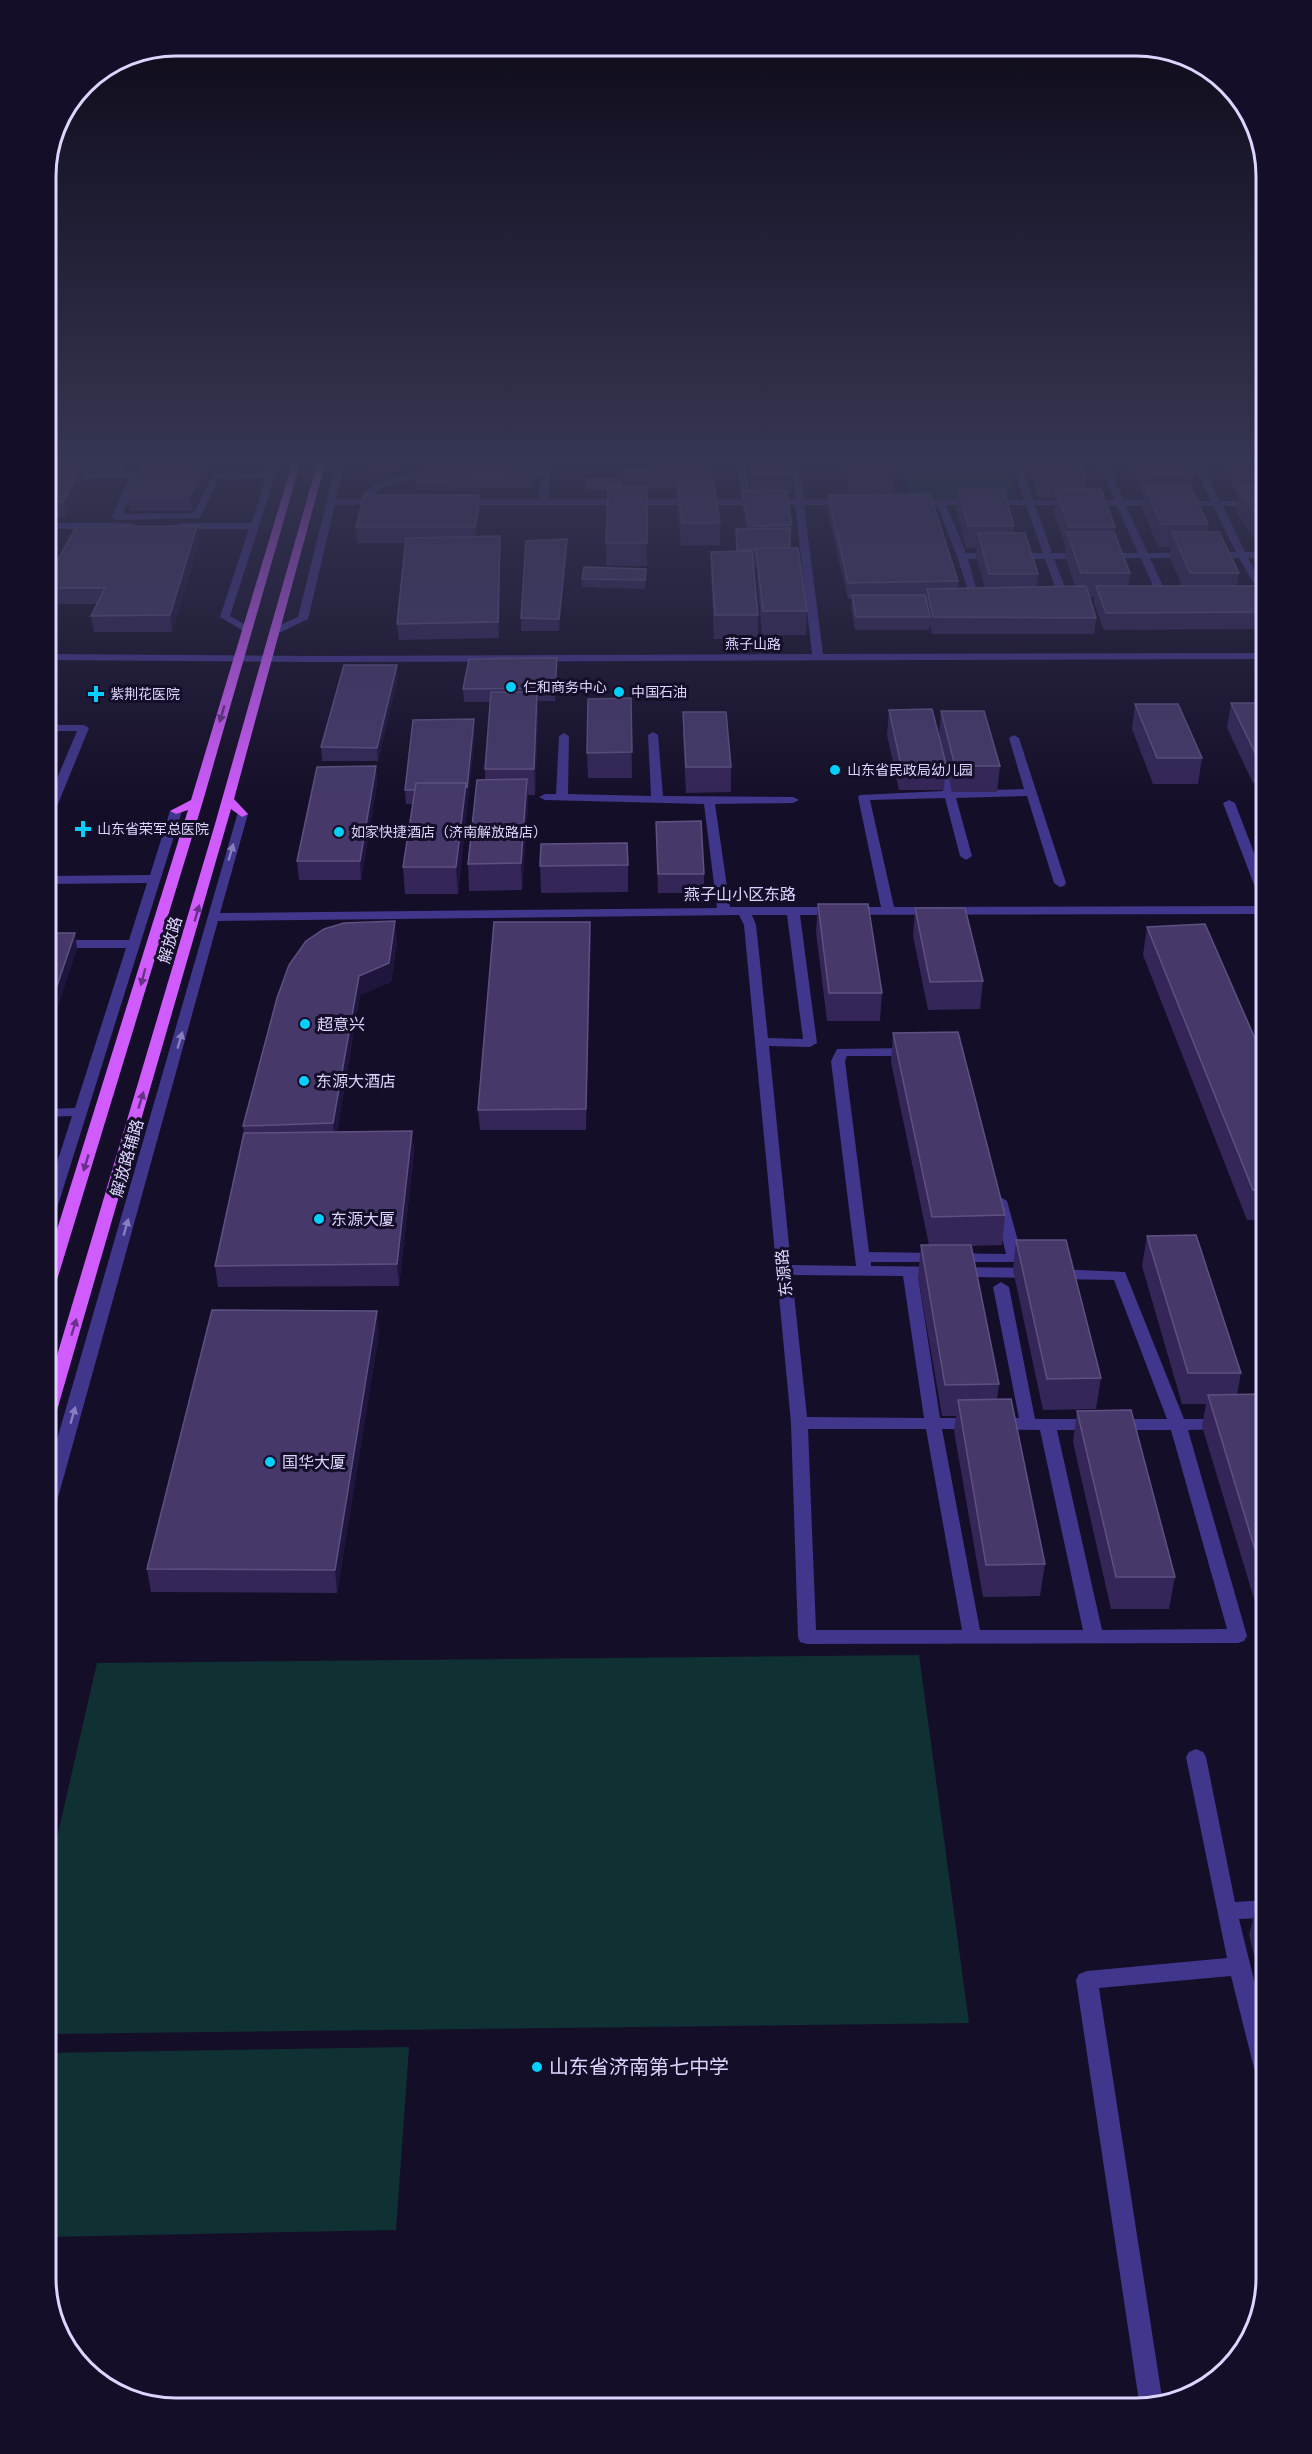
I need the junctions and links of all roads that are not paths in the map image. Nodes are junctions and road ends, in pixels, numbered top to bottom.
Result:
1 (238, 579) edge
2 (262, 579) edge
3 (291, 579) edge
4 (313, 579) edge
5 (811, 579) edge
6 (968, 579) edge
7 (1057, 579) edge
8 (1155, 579) edge
9 (972, 592) edge
10 (1062, 592) edge
11 (1161, 593) edge
12 (247, 630) junction
13 (277, 630) junction
14 (1256, 654) edge
15 (819, 656) junction
16 (56, 657) edge
17 (269, 657) junction
18 (238, 658) junction
19 (56, 728) edge
20 (652, 735) dead end
21 (564, 736) dead end
22 (1014, 738) dead end
23 (937, 743) edge
24 (1031, 792) junction
25 (56, 794) edge
26 (948, 795) junction
27 (544, 797) dead end
28 (562, 798) junction
29 (657, 799) junction
30 (793, 800) dead end
31 (197, 801) junction
32 (229, 801) junction
33 (709, 801) junction
34 (1229, 803) dead end
35 (176, 811) joint
36 (242, 814) joint
37 (966, 856) dead end
38 (1256, 874) edge
39 (154, 879) junction
40 (56, 880) edge
41 (1060, 883) dead end
42 (793, 910) junction
43 (888, 910) junction
44 (1256, 910) edge
45 (724, 911) junction
46 (744, 911) junction
47 (213, 917) junction
48 (134, 944) junction
49 (56, 945) edge
50 (761, 1042) junction
51 (919, 1052) edge
52 (81, 1112) junction
53 (56, 1113) edge
54 (56, 1190) edge
55 (998, 1190) edge
56 (56, 1257) edge
57 (864, 1264) junction
58 (784, 1270) junction
59 (910, 1271) junction
60 (1001, 1287) dead end
61 (56, 1387) edge
62 (799, 1423) junction
63 (933, 1424) junction
64 (1028, 1424) junction
65 (1047, 1424) junction
66 (1178, 1425) junction
67 (1233, 1425) edge
68 (56, 1473) edge
69 (972, 1637) junction
70 (1094, 1637) junction
71 (1196, 1757) dead end
72 (1256, 1910) edge
73 (1227, 1911) junction
74 (1239, 1965) junction
75 (1256, 2032) edge
76 (1150, 2397) edge

1 - 12 street
2 - 12 main road, 解放路
3 - 13 main road, 解放路
4 - 13 street
5 - 15 street
6 - 9 street
7 - 10 street
8 - 11 street
12 - 18 main road, 解放路
13 - 17 main road, 解放路
14 - 15 street, 燕子山路
15 - 17 street, 燕子山路
16 - 18 street, 燕子山路
17 - 18 street, 燕子山路
17 - 32 main road, 解放路
18 -> 31 main road, 解放路
19 - 25 street
20 - 29 street
21 - 28 street
22 - 24 street
23 - 26 street
24 - 26 street
24 - 41 street
26 - 37 street
26 - 43 street
27 - 28 street
28 - 29 street
29 - 33 street
30 - 33 street
31 - 35 main road
31 -> 56 main road, 解放路
32 - 36 main road
61 -> 32 main road, 解放路
33 - 45 street
34 - 38 street
35 - 39 street
47 -> 36 street, 解放路辅路
39 - 40 street
39 - 48 street
42 - 43 street, 燕子山小区东路
42 - 46 street, 燕子山小区东路
42 - 50 street
43 - 44 street, 燕子山小区东路
45 - 46 street, 燕子山小区东路
45 - 47 street, 燕子山小区东路
46 - 50 street, 东源路
68 -> 47 street, 解放路辅路
48 - 49 street
48 - 52 street
50 - 58 street, 东源路
51 - 57 street
52 - 53 street
52 - 54 street
55 - 57 street
57 - 58 street
57 - 59 street
58 - 62 street, 东源路
59 - 63 street
59 - 66 street
60 - 64 street
62 - 63 street
62 - 69 street, 东源路
63 - 64 street
63 - 69 street
64 - 65 street
65 - 66 street
65 - 70 street
66 - 67 street
66 - 70 street
69 - 70 street
71 - 73 street
72 - 73 street
73 - 74 street
74 - 75 street
74 - 76 street

